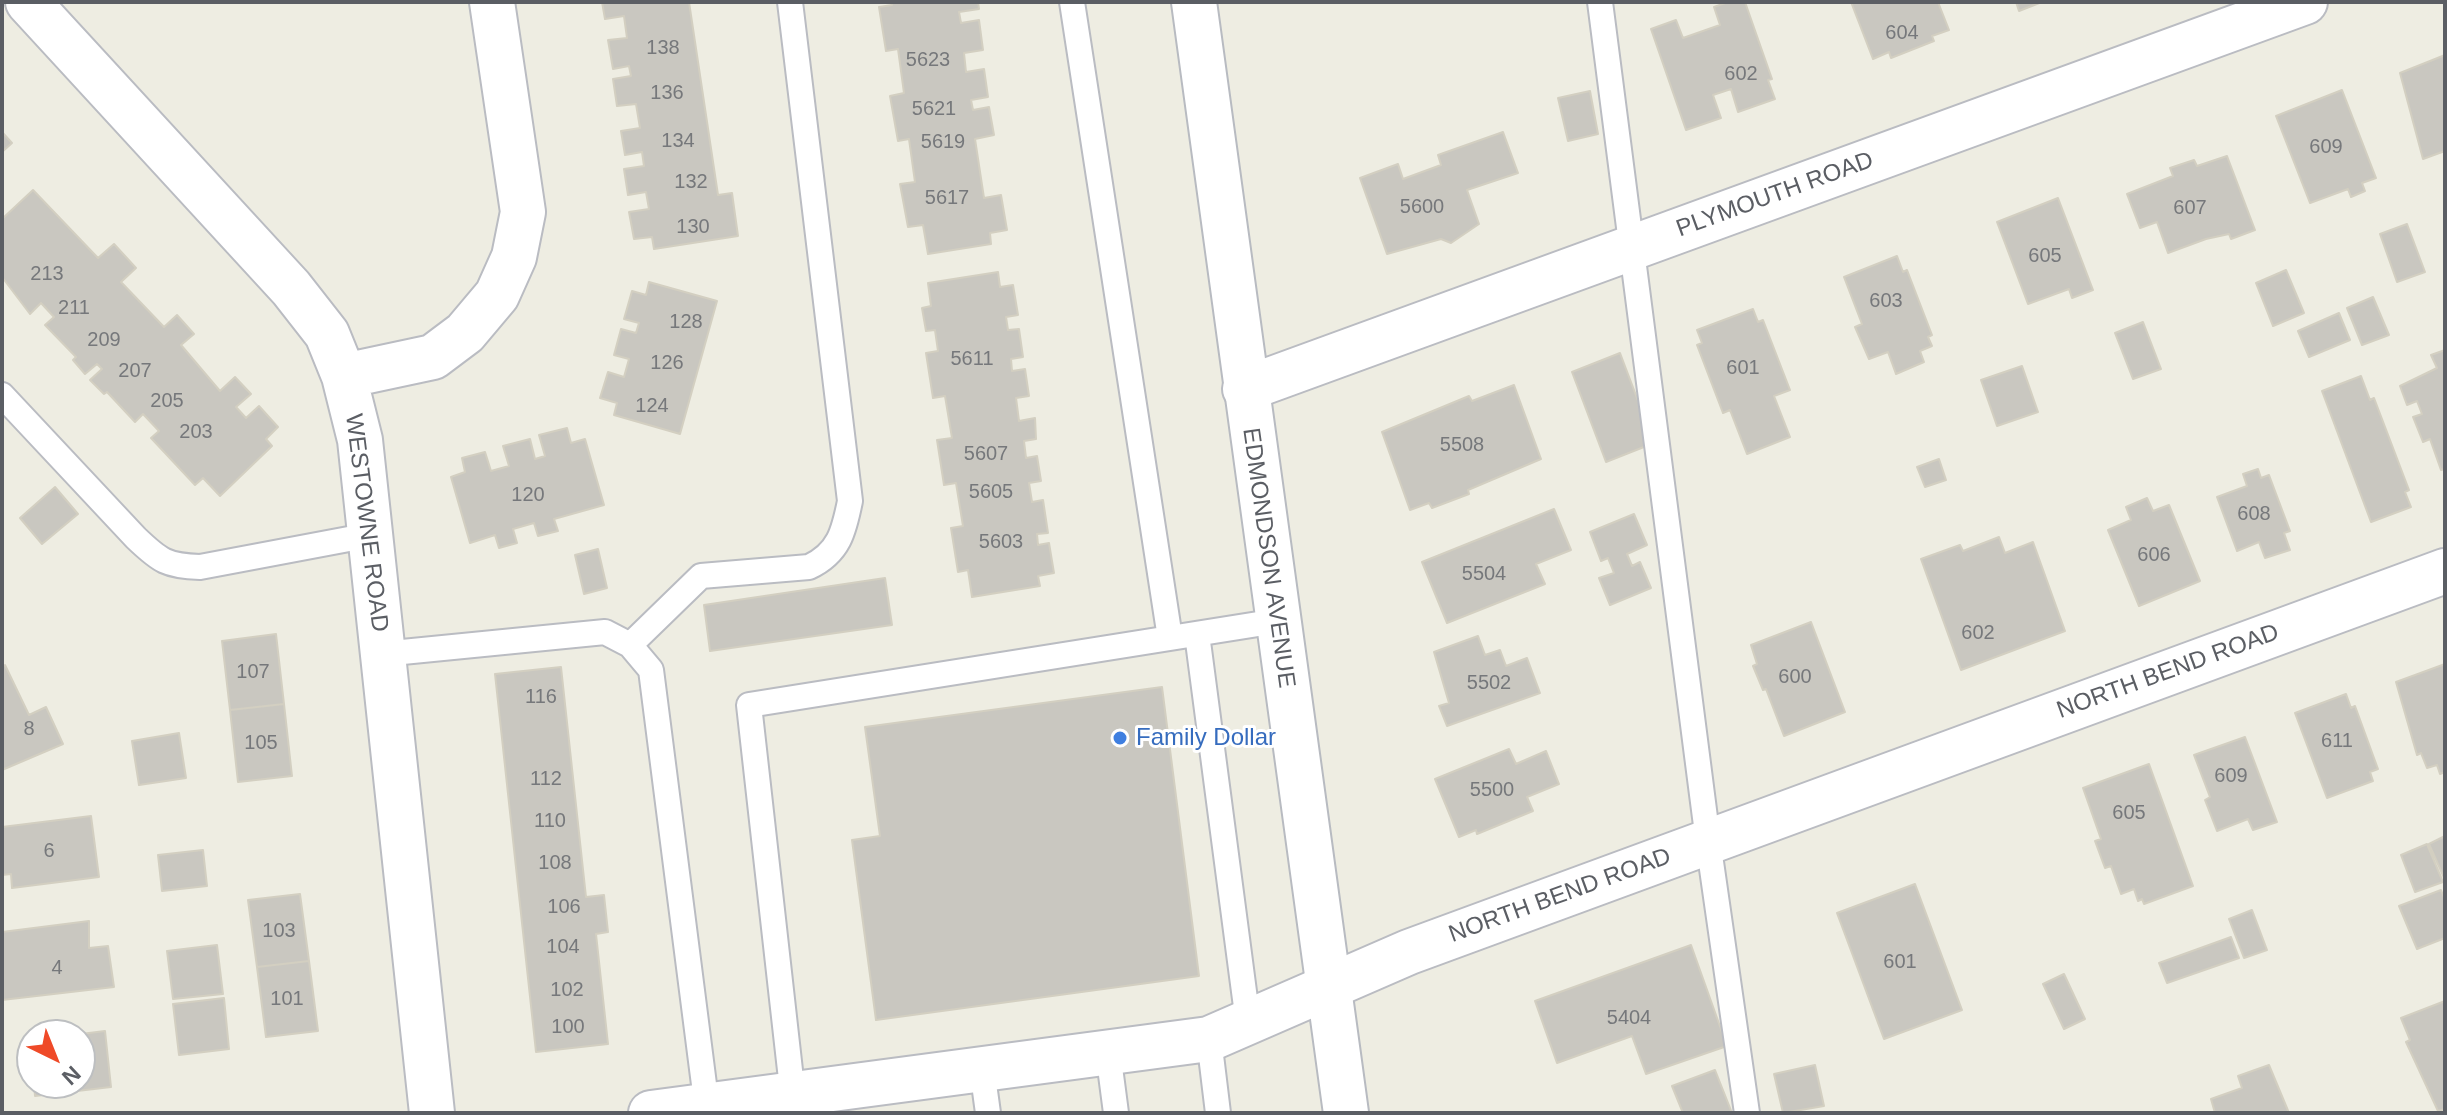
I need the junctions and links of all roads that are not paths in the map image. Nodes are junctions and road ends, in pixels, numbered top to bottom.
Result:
1 (28, 2) edge
2 (492, 2) edge
3 (790, 2) edge
4 (1072, 2) edge
5 (1194, 2) edge
6 (1600, 2) edge
7 (2305, 2) edge
8 (1634, 246) junction
9 (344, 376) junction
10 (1245, 389) junction
11 (2, 395) edge
12 (370, 535) junction
13 (2445, 571) edge
14 (1277, 621) junction
15 (1197, 634) junction
16 (1170, 638) junction
17 (630, 645) junction
18 (382, 654) junction
19 (1708, 841) junction
20 (1329, 986) junction
21 (1228, 1031) junction
22 (1108, 1052) junction
23 (982, 1069) junction
24 (793, 1097) junction
25 (707, 1108) junction
26 (432, 1113) edge
27 (651, 1113) edge
28 (988, 1113) edge
29 (1116, 1113) edge
30 (1218, 1113) edge
31 (1346, 1113) edge
32 (1747, 1113) edge

1 - 9 street, WESTOWNE ROAD
2 - 9 street
3 - 17 lane
4 - 16 lane
5 - 10 street, EDMONDSON AVENUE
6 - 8 lane
7 - 8 street, PLYMOUTH ROAD
8 - 10 street, PLYMOUTH ROAD
8 - 19 lane
9 - 12 street, WESTOWNE ROAD
10 - 14 street, EDMONDSON AVENUE
11 - 12 lane
12 - 18 street, WESTOWNE ROAD
13 - 19 street, NORTH BEND ROAD
14 - 15 lane
14 - 20 street, EDMONDSON AVENUE
15 - 16 lane
15 - 21 lane
16 - 24 lane
17 - 18 lane
17 - 25 lane
18 - 26 street, WESTOWNE ROAD
19 - 20 street, NORTH BEND ROAD
19 - 32 lane
20 - 21 street, NORTH BEND ROAD
20 - 31 street, EDMONDSON AVENUE
21 - 22 street, NORTH BEND ROAD
21 - 30 lane
22 - 23 street, NORTH BEND ROAD
22 - 29 lane
23 - 24 street, NORTH BEND ROAD
23 - 28 lane
24 - 25 street, NORTH BEND ROAD
25 - 27 street, NORTH BEND ROAD

